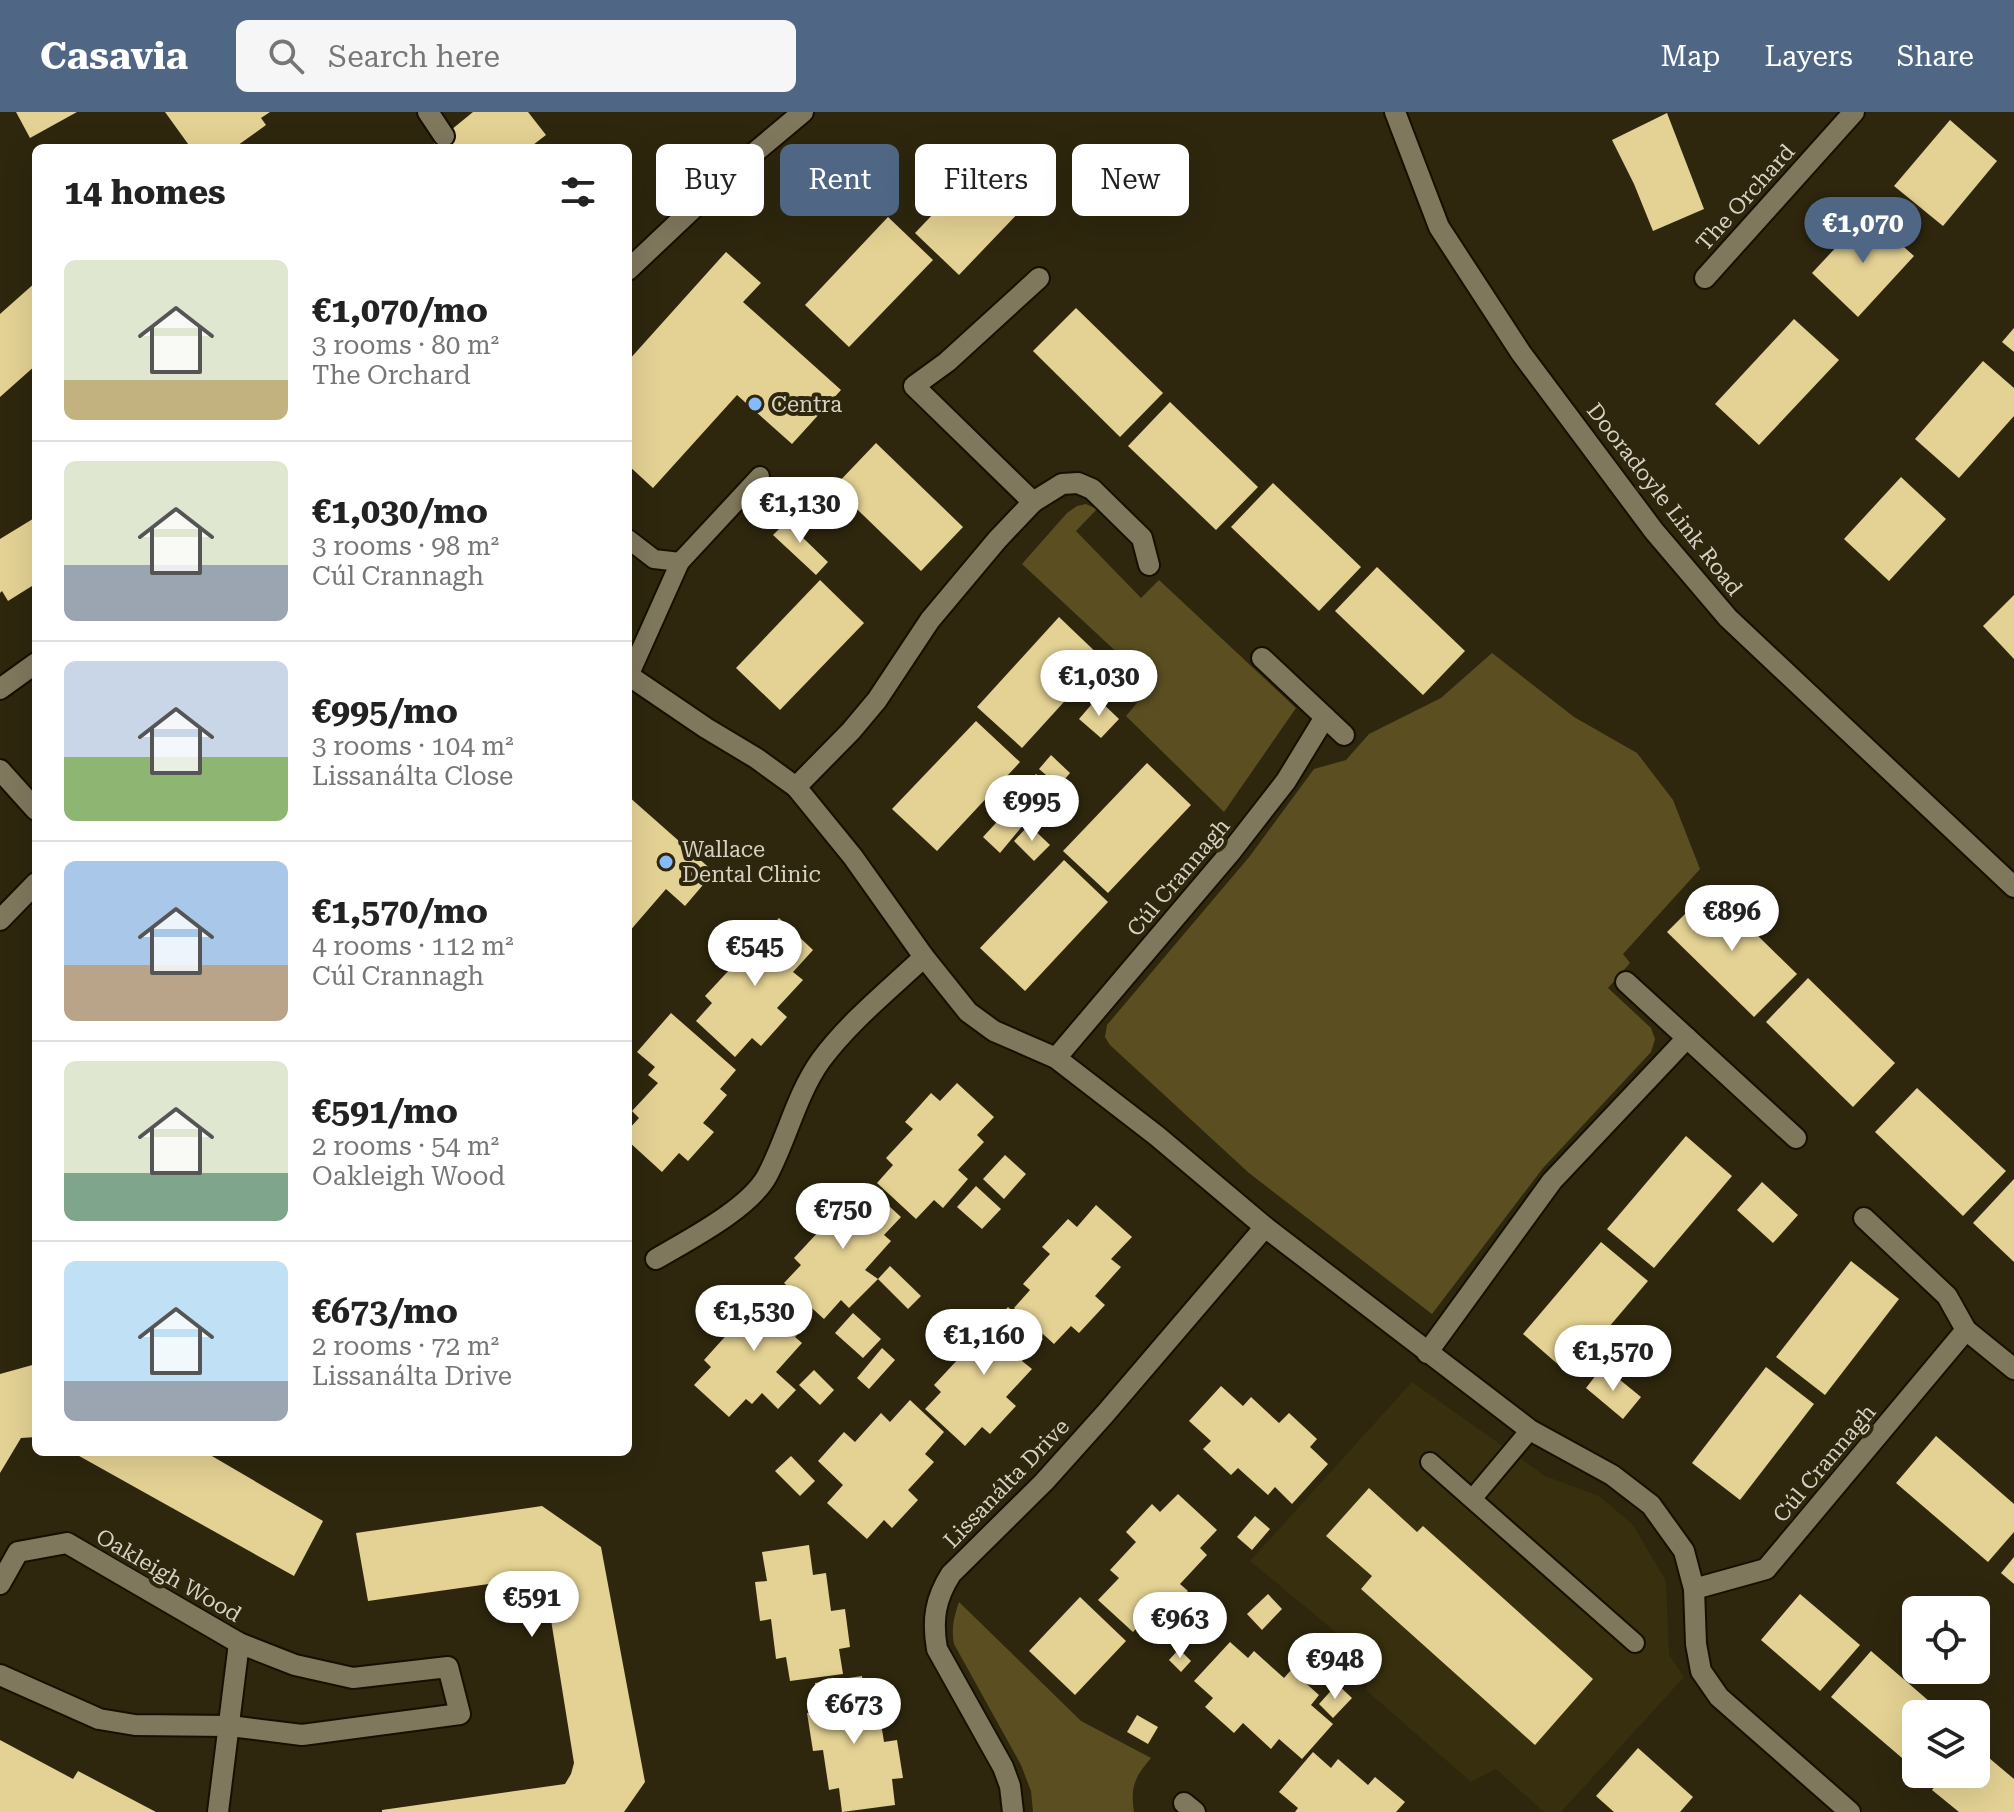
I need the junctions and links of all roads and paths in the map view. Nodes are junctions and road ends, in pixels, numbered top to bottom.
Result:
1 (428, 112) edge
2 (803, 112) edge
3 (1395, 112) edge
4 (1854, 112) edge
5 (444, 136) dead end
6 (632, 266) edge
7 (1039, 278) dead end
8 (1705, 278) dead end
9 (760, 476) dead end
10 (1033, 502) junction
11 (632, 542) edge
12 (680, 562) junction
13 (1149, 565) dead end
14 (1262, 658) dead end
15 (32, 666) edge
16 (632, 668) edge
17 (632, 677) edge
18 (0, 689) edge
19 (1325, 717) junction
20 (1344, 735) dead end
21 (0, 770) edge
22 (796, 787) junction
23 (32, 806) edge
24 (32, 887) edge
25 (2014, 887) edge
26 (0, 920) edge
27 (924, 957) junction
28 (1626, 982) dead end
29 (1687, 1038) junction
30 (1056, 1058) junction
31 (1796, 1138) dead end
32 (1864, 1218) dead end
33 (1265, 1227) junction
34 (656, 1259) dead end
35 (1966, 1330) junction
36 (1427, 1353) junction
37 (2014, 1369) edge
38 (1530, 1430) junction
39 (1430, 1462) dead end
40 (1473, 1498) junction
41 (0, 1584) edge
42 (1694, 1589) junction
43 (239, 1643) junction
44 (1635, 1643) dead end
45 (0, 1675) edge
46 (230, 1726) junction
47 (218, 1812) edge
48 (1013, 1812) edge
49 (1850, 1812) edge

1 - 5 street
2 - 6 street
3 - 25 street, Dooradoyle Link Road
4 - 8 street, The Orchard
7 - 10 street
9 - 12 lane
10 - 13 street
10 - 22 street
11 - 12 lane
12 - 16 lane
14 - 19 street
15 - 18 street
17 - 22 street
19 - 20 street
19 - 30 street, Cúl Crannagh
21 - 23 street
22 - 27 street
24 - 26 street
27 - 30 street
27 - 34 street
28 - 29 street
29 - 31 street
29 - 36 street
30 - 33 street
32 - 35 street
33 - 36 street
33 - 48 street, Lissanálta Drive
35 - 37 street
35 - 42 street, Cúl Crannagh
36 - 38 street
38 - 40 lane
38 - 42 street
39 - 40 lane
40 - 44 lane
41 - 43 street, Oakleigh Wood
42 - 49 street
43 - 46 street, Oakleigh Wood
43 - 46 street, Oakleigh Wood
45 - 46 street, Oakleigh Wood
46 - 47 street, Oakleigh Wood

